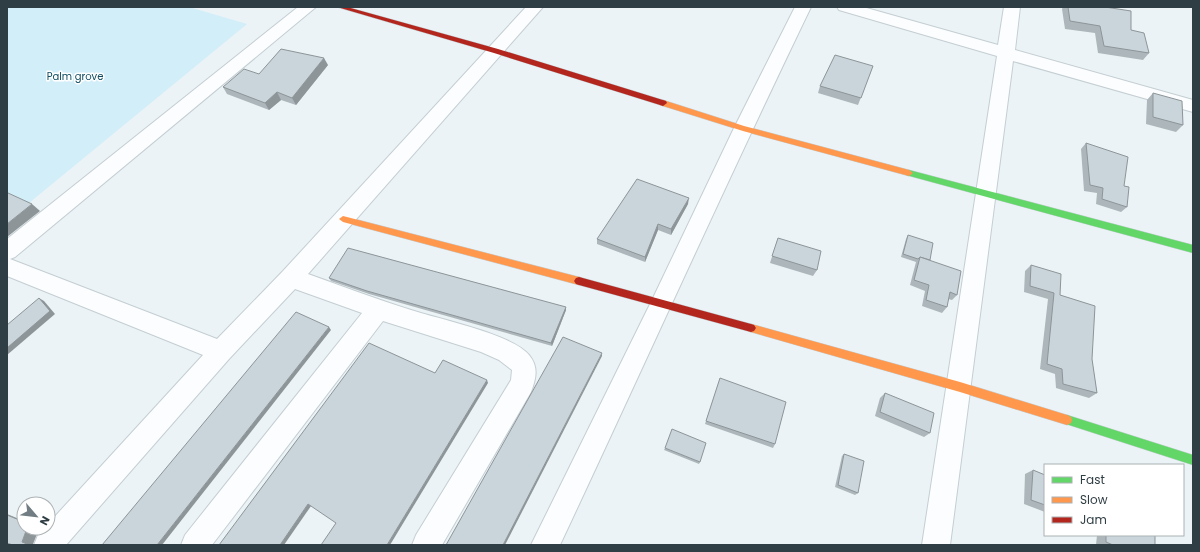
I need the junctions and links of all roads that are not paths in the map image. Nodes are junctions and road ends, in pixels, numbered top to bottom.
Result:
1 (308, 7) edge
2 (340, 7) edge
3 (535, 7) edge
4 (803, 7) edge
5 (845, 7) edge
6 (1012, 7) edge
7 (496, 51) junction
8 (1006, 52) junction
9 (1193, 106) edge
10 (743, 128) junction
11 (985, 193) junction
12 (343, 219) junction
13 (1193, 249) edge
14 (7, 251) edge
15 (7, 267) edge
16 (291, 278) junction
17 (662, 303) junction
18 (378, 310) junction
19 (221, 351) junction
20 (960, 387) junction
21 (1193, 460) edge
22 (48, 545) edge
23 (195, 545) edge
24 (426, 545) edge
25 (545, 545) edge
26 (936, 545) edge

1 - 14 street
2 - 7 street
3 - 7 street
4 - 10 street
5 - 8 street
6 - 8 street
7 - 10 street
7 - 12 street
8 - 9 street
8 - 11 street
10 - 11 street
10 - 17 street
11 - 13 street
11 - 20 street
12 - 16 street
12 - 17 street
15 - 19 street
16 - 18 street
16 - 19 street
17 - 20 street
17 - 25 street
18 - 23 street
18 - 24 street
19 - 22 street
20 - 21 street
20 - 26 street

